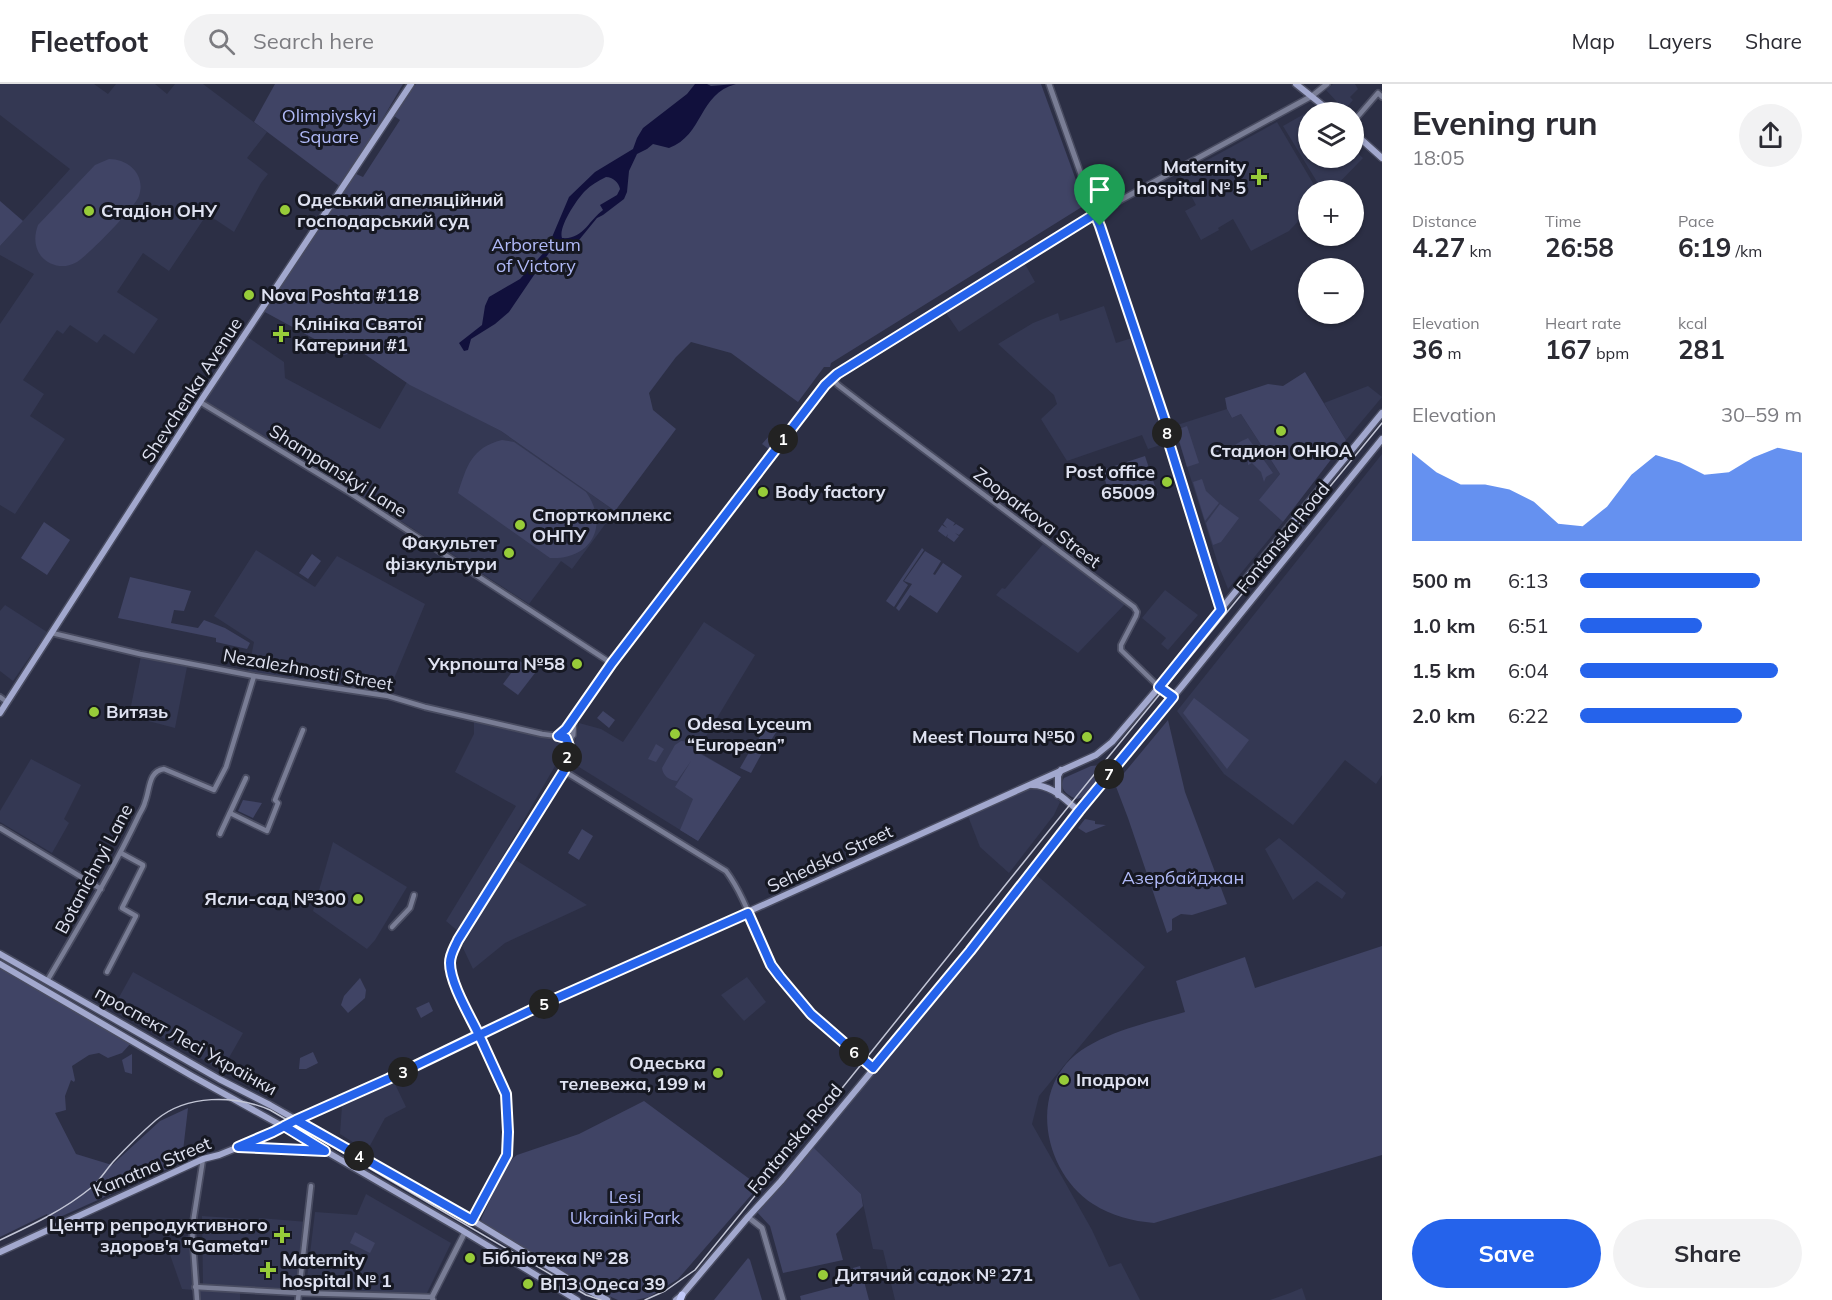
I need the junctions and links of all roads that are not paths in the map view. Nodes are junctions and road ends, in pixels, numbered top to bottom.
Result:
1 (411, 84) edge
2 (1049, 84) edge
3 (1296, 84) edge
4 (1327, 84) edge
5 (1312, 96) junction
6 (1382, 97) edge
7 (1319, 102) edge
8 (1364, 109) edge
9 (1364, 142) edge
10 (1382, 158) edge
11 (1095, 214) junction
12 (831, 377) junction
13 (200, 402) junction
14 (1382, 413) edge
15 (1382, 440) edge
16 (1222, 608) junction
17 (52, 633) junction
18 (612, 663) junction
19 (254, 676) junction
20 (1159, 687) junction
21 (0, 697) edge
22 (1173, 697) junction
23 (7, 702) junction
24 (0, 713) edge
25 (303, 730) dead end
26 (567, 734) junction
27 (1096, 755) joint
28 (1061, 769) junction
29 (564, 771) junction
30 (246, 778) dead end
31 (1028, 785) junction
32 (1059, 795) junction
33 (1079, 811) junction
34 (230, 813) junction
35 (0, 828) edge
36 (220, 834) dead end
37 (121, 854) junction
38 (101, 889) junction
39 (414, 895) dead end
40 (748, 913) junction
41 (392, 927) dead end
42 (0, 954) edge
43 (0, 964) edge
44 (107, 972) dead end
45 (47, 981) junction
46 (479, 1035) junction
47 (873, 1068) junction
48 (296, 1120) junction
49 (284, 1126) junction
50 (238, 1147) junction
51 (325, 1151) junction
52 (203, 1159) junction
53 (311, 1186) dead end
54 (748, 1217) junction
55 (472, 1220) junction
56 (465, 1232) junction
57 (0, 1252) edge
58 (195, 1287) junction
59 (299, 1293) junction
60 (433, 1299) edge
61 (680, 1299) edge
62 (197, 1300) edge
63 (298, 1300) edge
64 (577, 1300) edge
65 (607, 1300) edge
66 (783, 1300) edge

1 - 13 main road, Shevchenka Avenue
2 - 11 street
3 - 5 main road
4 - 5 street
5 - 7 main road
5 - 11 street
6 - 8 street
9 - 10 main road
11 - 12 street
11 - 16 street
12 - 18 street
12 - 20 street, Zooparkova Street
13 - 17 main road, Shevchenka Avenue
13 - 18 street, Shampanskyi Lane
14 - 16 main road, Fontanska Road
15 - 22 main road, Fontanska Road
16 - 20 main road, Fontanska Road
17 - 19 street, Nezalezhnosti Street
17 - 23 main road, Shevchenka Avenue
18 - 26 street
19 - 26 street, Nezalezhnosti Street
19 - 37 street, Botanichnyi Lane
20 - 22 street, Zooparkova Street
20 - 27 main road, Fontanska Road
21 - 23 street
22 - 33 main road, Fontanska Road
23 - 24 main road, Shevchenka Avenue
25 - 34 street
26 - 29 street
27 - 28 main road, Sehedska Street
28 - 31 main road, Sehedska Street
28 - 32 main road
29 - 40 street
29 - 46 street
30 - 34 street
31 - 32 main road
31 - 40 main road, Sehedska Street
32 - 33 main road
33 - 47 main road, Fontanska Road
34 - 36 street
35 - 38 street
37 - 38 street, Botanichnyi Lane
37 - 44 street
38 - 45 street, Botanichnyi Lane
39 - 41 street
40 - 46 main road, Sehedska Street
40 - 47 street
42 - 45 main road, проспект Лесі Українки
43 - 49 main road, проспект Лесі Українки
45 - 48 main road, проспект Лесі Українки
46 - 48 main road, Sehedska Street
46 - 55 street
47 - 54 main road, Fontanska Road
48 - 49 main road, Sehedska Street
48 - 55 main road, проспект Лесі Українки
49 - 50 main road, Kanatna Street
49 - 51 main road, проспект Лесі Українки
50 - 51 main road
50 - 52 main road, Kanatna Street
51 - 56 main road, проспект Лесі Українки
52 - 57 main road, Kanatna Street
52 - 58 street
53 - 59 street
54 - 61 main road, Fontanska Road
54 - 66 street
55 - 65 main road, проспект Лесі Українки
56 - 60 street
56 - 64 main road, проспект Лесі Українки
58 - 59 street
58 - 62 street
59 - 60 street
59 - 63 street

